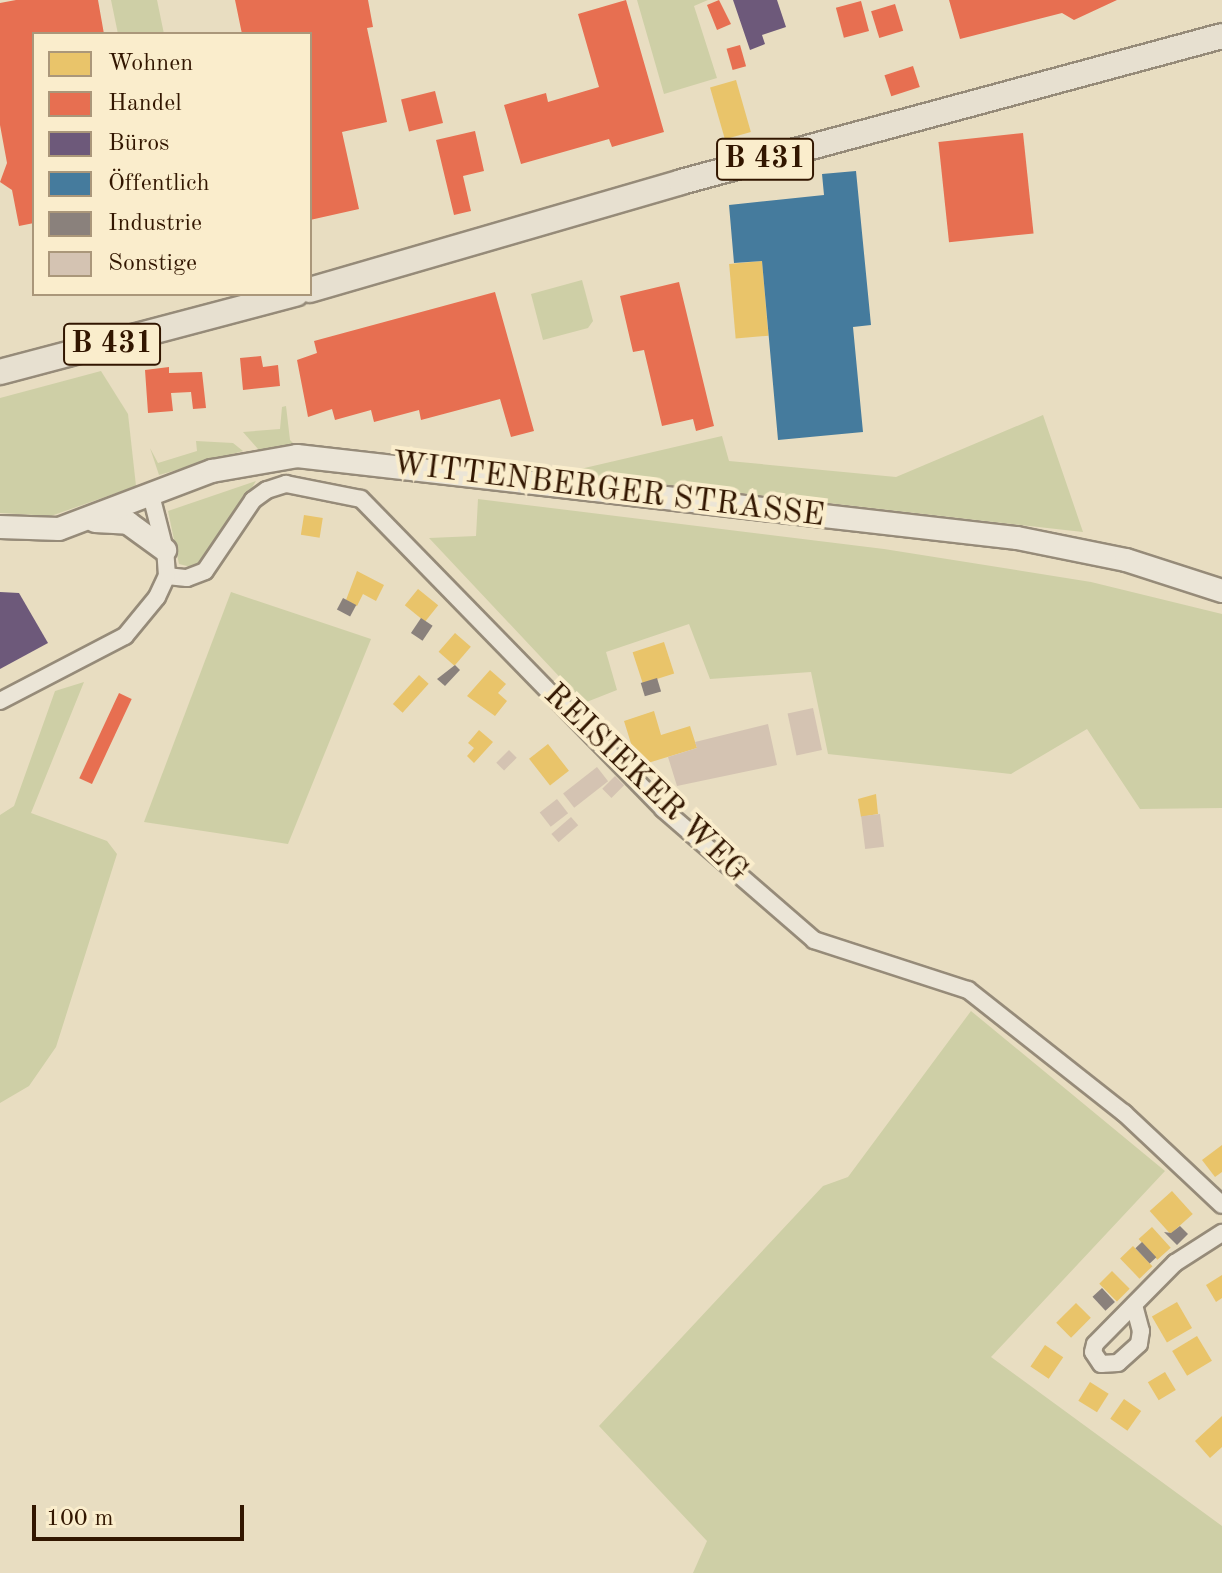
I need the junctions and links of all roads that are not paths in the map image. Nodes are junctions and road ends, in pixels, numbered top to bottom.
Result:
1 (1222, 36) edge
2 (312, 289) edge
3 (288, 296) edge
4 (1, 371) edge
5 (151, 495) junction
6 (90, 521) junction
7 (0, 527) edge
8 (165, 550) junction
9 (167, 576) junction
10 (1222, 591) edge
11 (0, 701) edge
12 (1222, 1204) edge
13 (1222, 1233) edge
14 (1134, 1305) dead end

1 - 2 main road, B 431
3 - 4 main road, B 431
5 - 6 main road, WITTENBERGER STRASSE
5 - 8 street
5 - 10 main road, WITTENBERGER STRASSE
6 - 7 main road, WITTENBERGER STRASSE
6 - 8 main road
8 - 9 street
9 - 11 street
9 - 12 street, REISIEKER WEG
13 - 14 street

